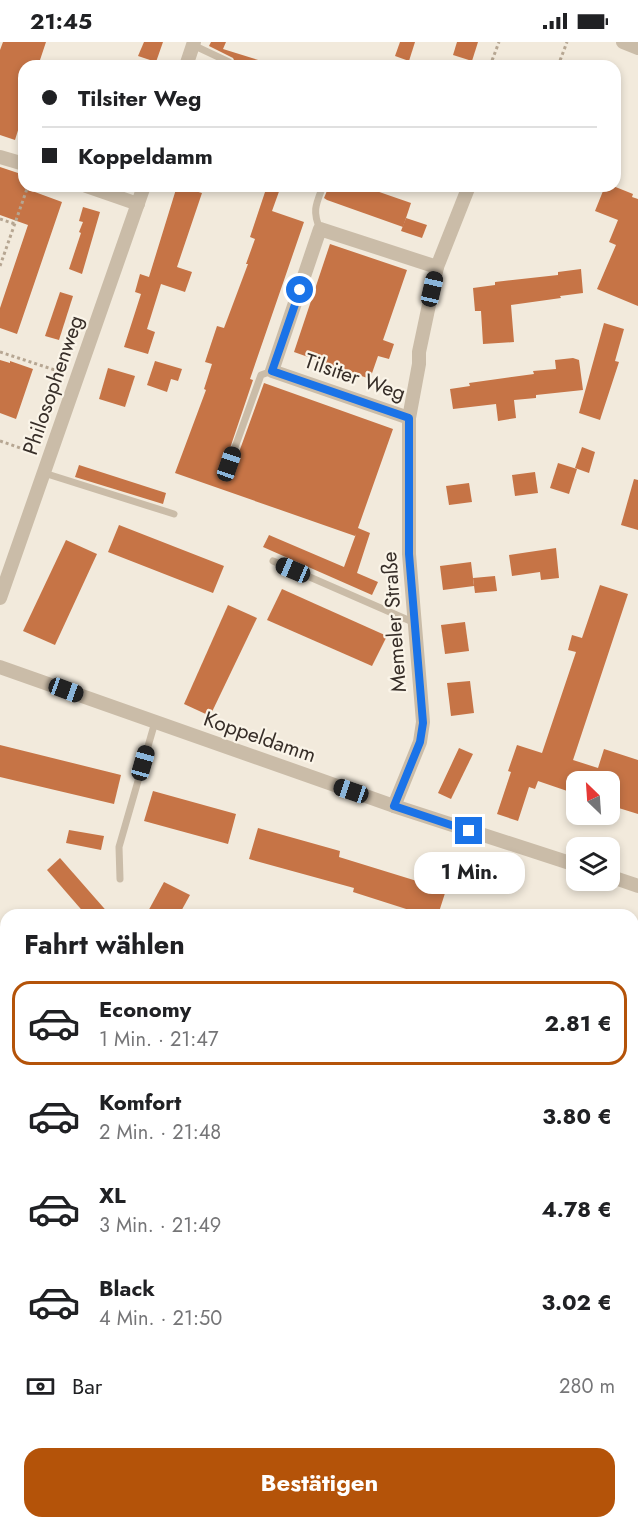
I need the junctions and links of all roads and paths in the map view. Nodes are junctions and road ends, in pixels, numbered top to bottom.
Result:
1 (499, 42) edge
2 (567, 42) edge
3 (623, 42) edge
4 (193, 44) edge
5 (638, 48) edge
6 (188, 60) edge
7 (225, 60) edge
8 (492, 60) edge
9 (560, 60) edge
10 (0, 157) edge
11 (18, 162) edge
12 (26, 192) edge
13 (103, 192) edge
14 (142, 192) edge
15 (321, 192) edge
16 (467, 192) edge
17 (138, 204) junction
18 (0, 219) edge
19 (15, 224) junction
20 (320, 230) junction
21 (0, 266) edge
22 (437, 267) junction
23 (0, 352) edge
24 (272, 371) junction
25 (78, 378) junction
26 (409, 418) junction
27 (0, 441) edge
28 (49, 458) junction
29 (229, 464) dead end
30 (44, 473) junction
31 (174, 514) dead end
32 (273, 561) dead end
33 (0, 598) edge
34 (415, 623) junction
35 (0, 667) edge
36 (155, 722) junction
37 (394, 806) junction
38 (566, 863) edge
39 (120, 879) dead end
40 (620, 880) edge
41 (638, 886) edge

1 - 8 path
2 - 9 path
3 - 5 street
4 - 6 street
4 - 7 lane
10 - 11 street
12 - 19 path
13 - 17 street
14 - 17 street, Philosophenweg
15 - 20 lane
16 - 22 street, Memeler Straße
17 - 25 street, Philosophenweg
18 - 19 path
19 - 21 path
20 - 22 street
20 - 24 street, Tilsiter Weg
22 - 26 street, Memeler Straße
23 - 25 path
24 - 26 street, Tilsiter Weg
24 - 29 lane
25 - 28 street, Philosophenweg
26 - 34 street, Memeler Straße
27 - 28 path
28 - 30 street, Philosophenweg
30 - 31 lane
30 - 33 street, Philosophenweg
32 - 34 lane
34 - 37 street, Memeler Straße
35 - 36 street, Koppeldamm
36 - 37 street, Koppeldamm
36 - 39 lane
37 - 38 street, Koppeldamm
40 - 41 street

